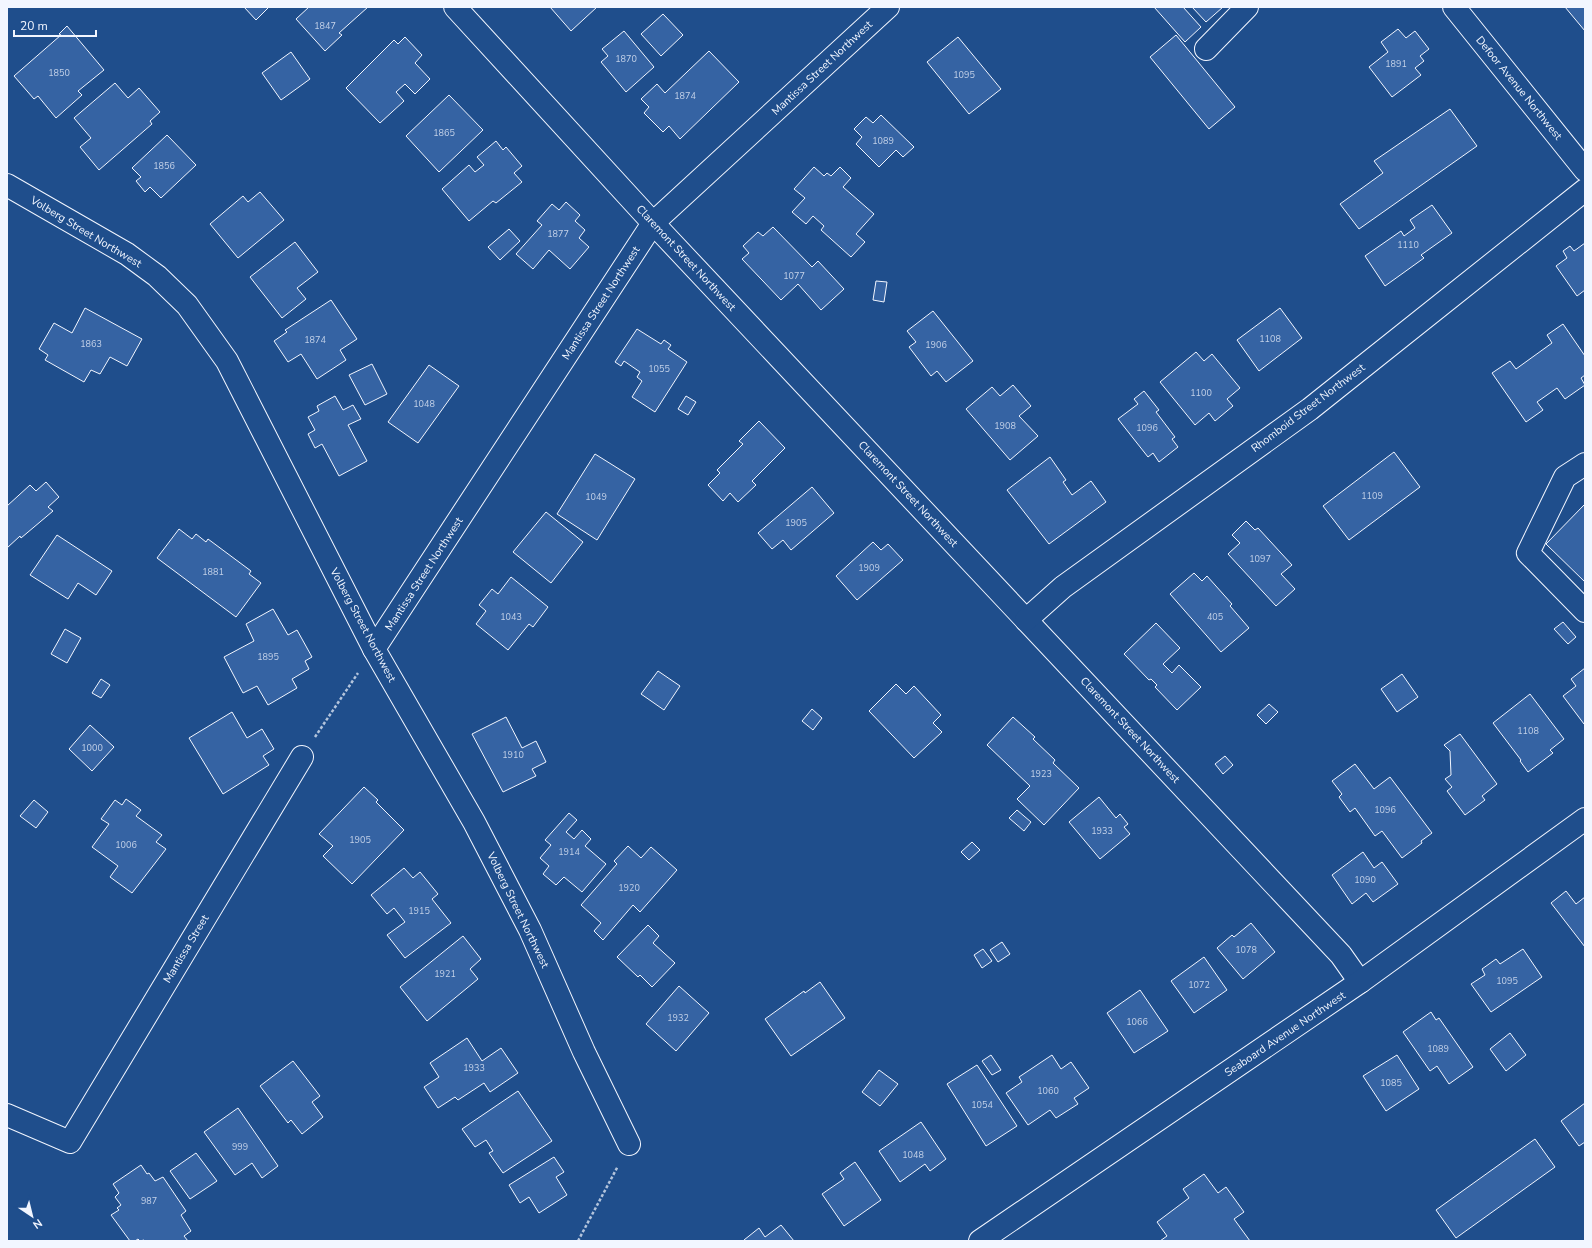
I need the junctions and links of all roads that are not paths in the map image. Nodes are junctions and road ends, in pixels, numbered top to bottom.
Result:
1 (455, 7) edge
2 (888, 7) edge
3 (1247, 7) edge
4 (1454, 7) edge
5 (1206, 49) dead end
6 (1585, 170) edge
7 (7, 185) edge
8 (1585, 190) edge
9 (654, 223) junction
10 (1585, 464) edge
11 (1585, 610) edge
12 (1026, 620) junction
13 (374, 649) junction
14 (302, 757) road end
15 (1585, 819) edge
16 (1360, 982) junction
17 (7, 1115) edge
18 (629, 1144) road end
19 (980, 1241) edge

1 - 9 street, Claremont Street Northwest
2 - 9 street, Mantissa Street Northwest
3 - 5 street
4 - 6 street, Defoor Avenue Northwest
7 - 13 street, Volberg Street Northwest
8 - 12 street, Rhomboid Street Northwest
9 - 12 street, Claremont Street Northwest
9 - 13 street, Mantissa Street Northwest
10 - 11 street
12 - 16 street, Claremont Street Northwest
13 - 18 street, Volberg Street Northwest
14 - 17 street, Mantissa Street
15 - 16 street, Seaboard Avenue Northwest
16 - 19 street, Seaboard Avenue Northwest

